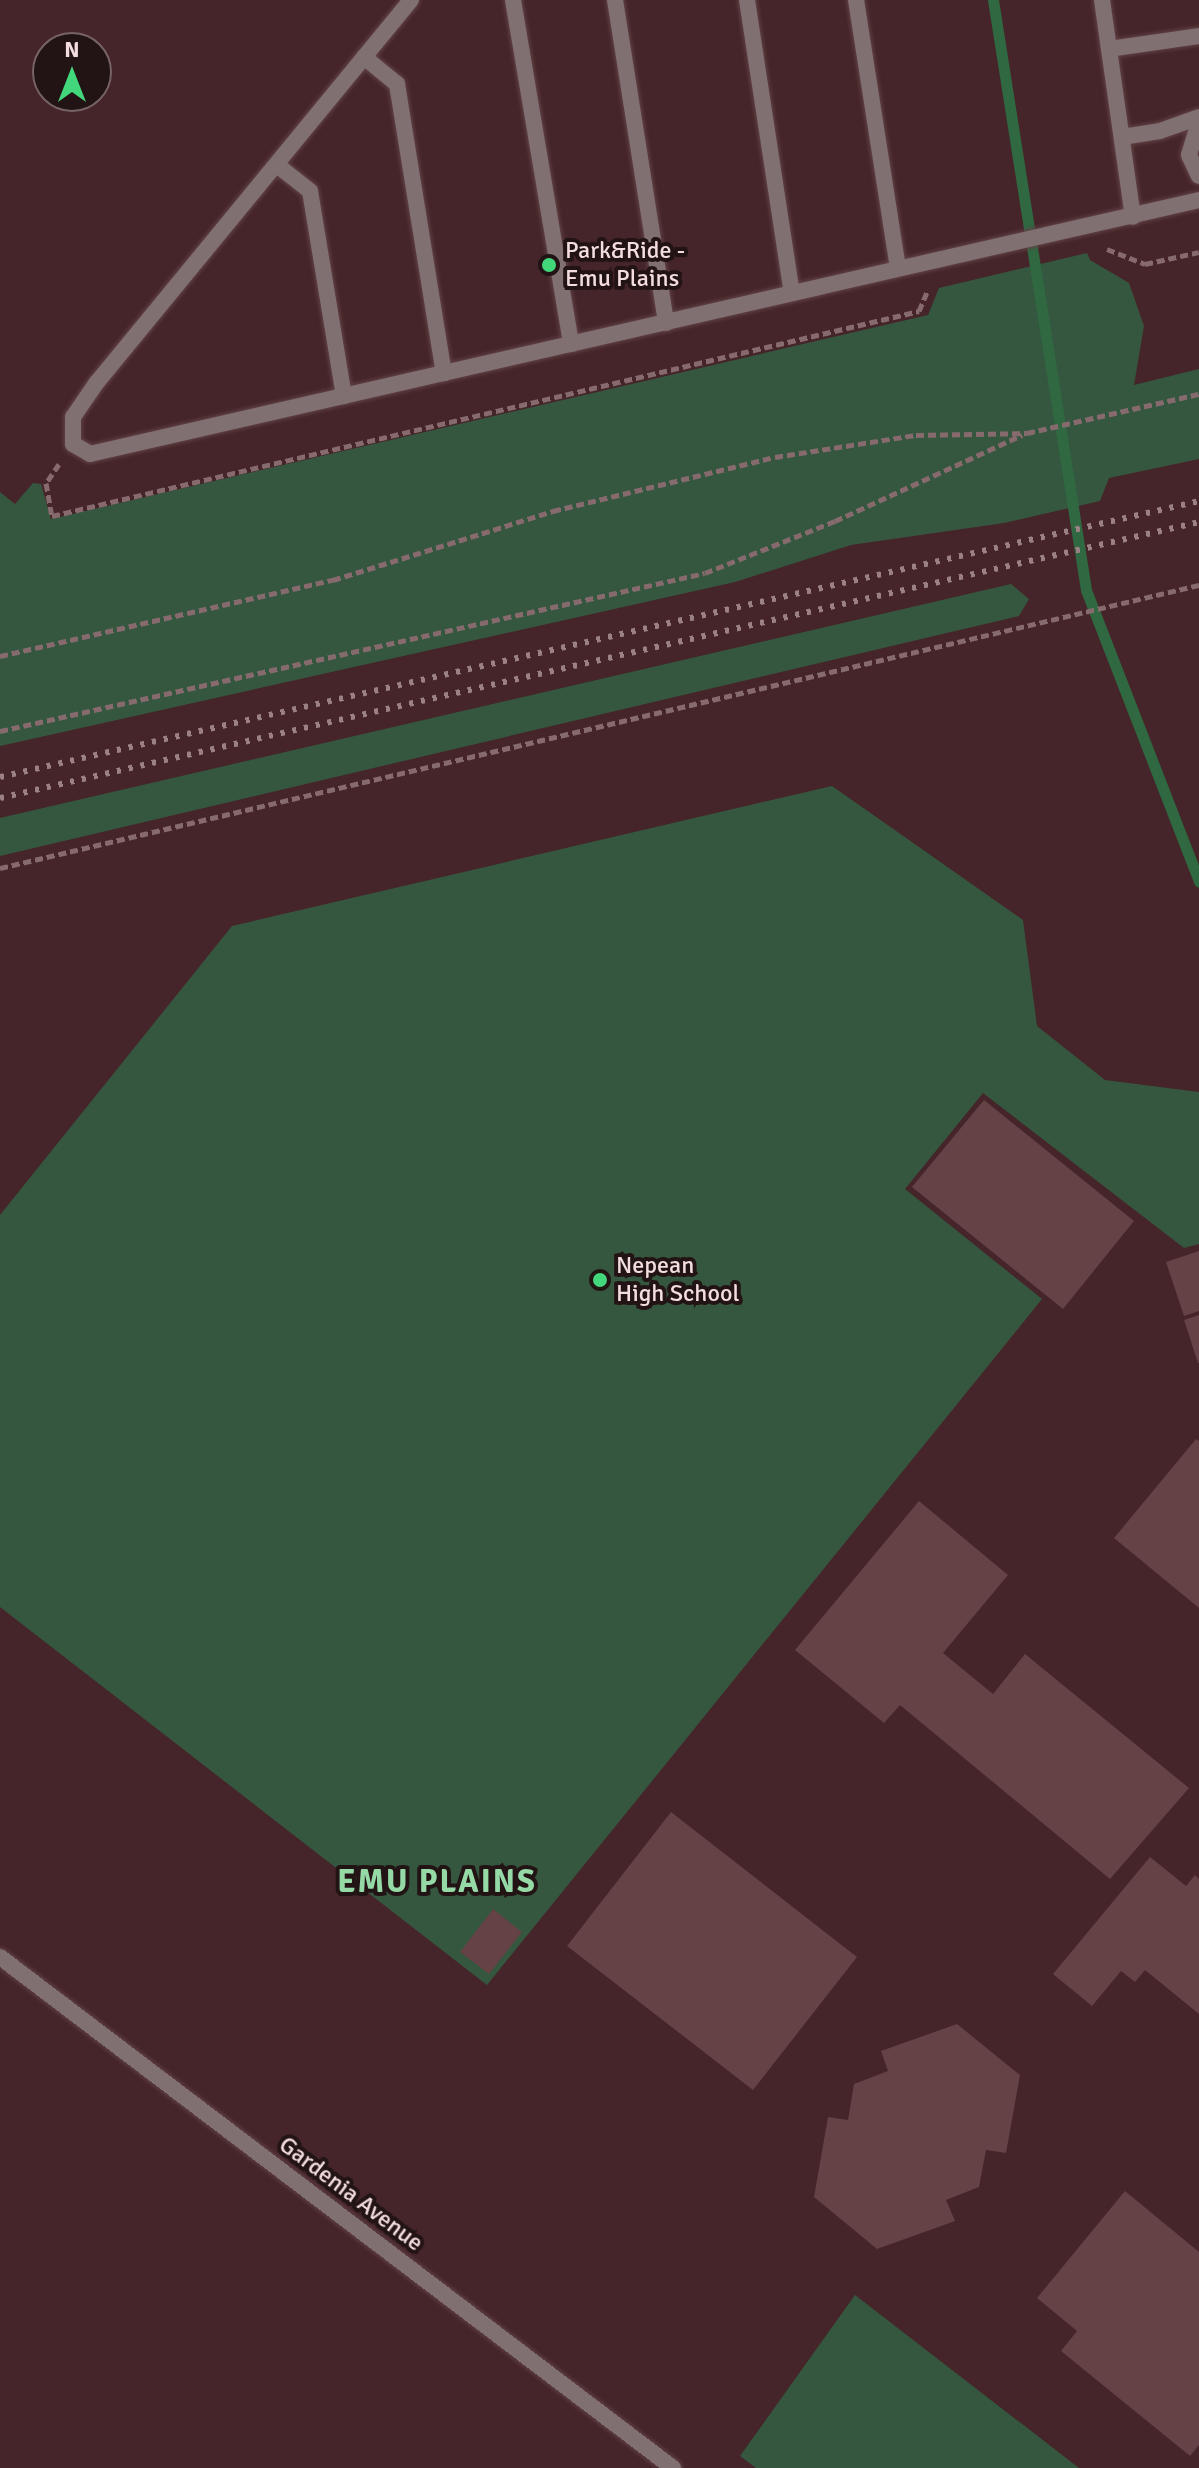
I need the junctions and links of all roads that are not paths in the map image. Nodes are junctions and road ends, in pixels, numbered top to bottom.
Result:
1 (411, 0) edge
2 (513, 0) edge
3 (615, 0) edge
4 (747, 0) edge
5 (856, 0) edge
6 (1102, 0) edge
7 (1199, 36) edge
8 (1109, 49) junction
9 (364, 57) junction
10 (1199, 120) edge
11 (1122, 137) junction
12 (277, 165) junction
13 (1199, 176) edge
14 (1199, 200) edge
15 (1133, 217) junction
16 (898, 268) junction
17 (792, 293) junction
18 (666, 323) junction
19 (571, 344) junction
20 (444, 373) junction
21 (344, 396) junction
22 (0, 1957) edge
23 (673, 2468) edge

1 - 9 street
2 - 19 street
3 - 18 street
4 - 17 street
5 - 16 street
6 - 8 street
7 - 8 street
8 - 11 street
9 - 12 street
9 - 20 street
10 - 11 street
10 - 13 street
11 - 15 street
12 - 21 street
12 - 21 street
14 - 15 street
15 - 16 street
16 - 17 street
17 - 18 street
18 - 19 street
19 - 20 street
20 - 21 street
22 - 23 street, Gardenia Avenue

